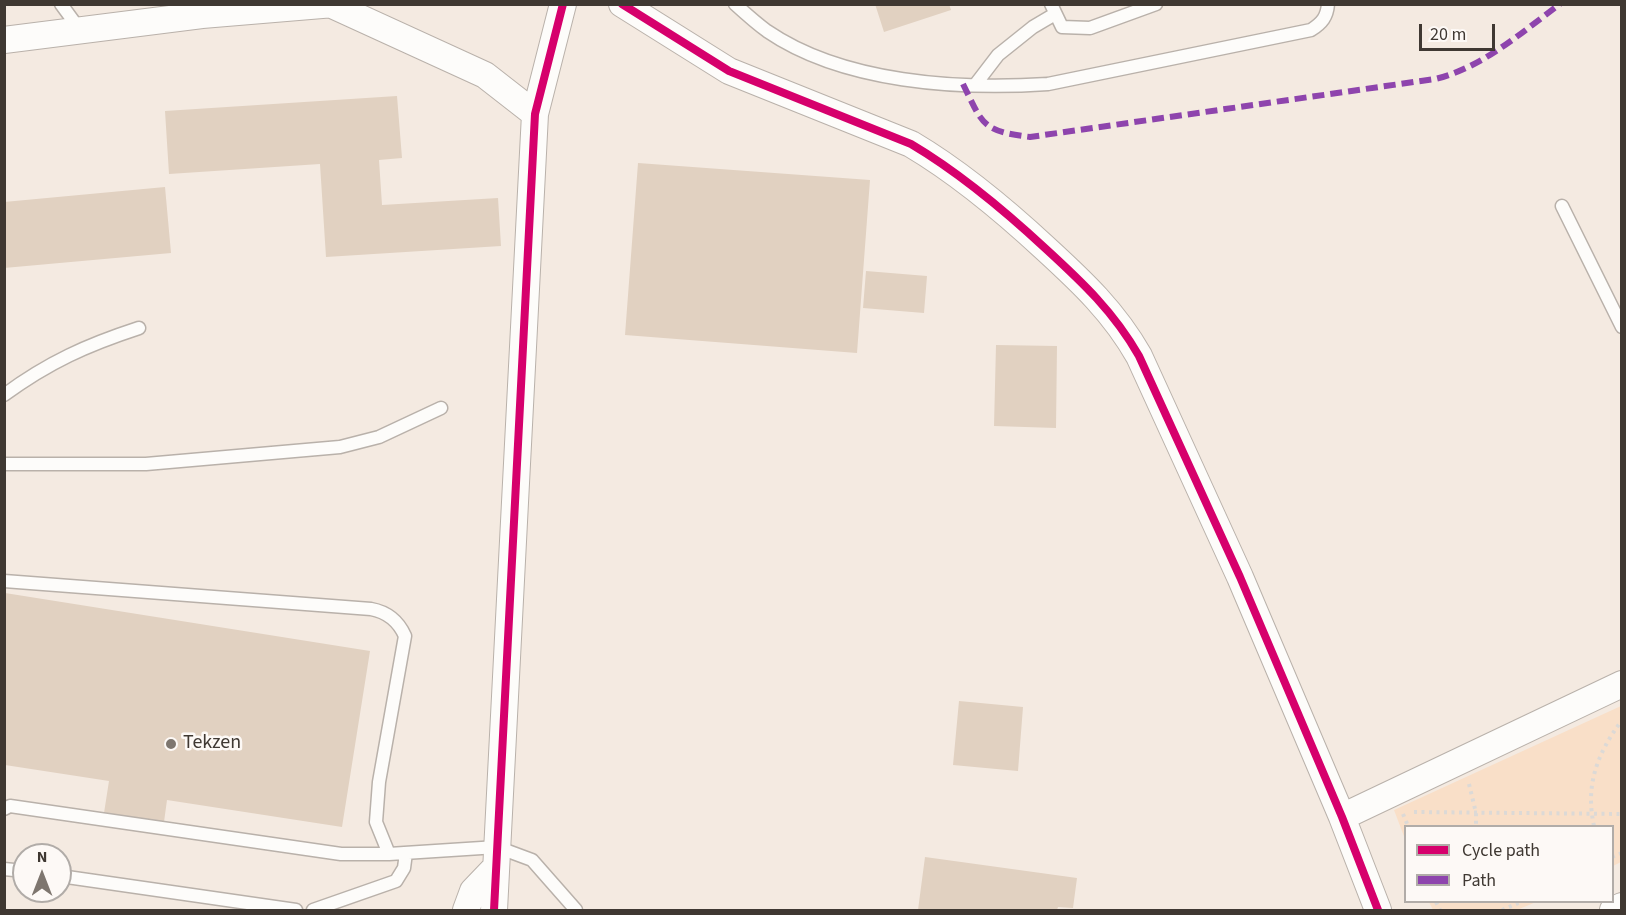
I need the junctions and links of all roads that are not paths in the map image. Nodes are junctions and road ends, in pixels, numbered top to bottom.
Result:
1 (61, 4) edge
2 (563, 4) edge
3 (622, 4) edge
4 (735, 4) edge
5 (1156, 4) edge
6 (1329, 4) edge
7 (333, 5) edge
8 (1053, 9) edge
9 (80, 30) junction
10 (4, 40) edge
11 (975, 85) junction
12 (535, 114) junction
13 (1562, 206) dead end
14 (1622, 327) edge
15 (139, 328) dead end
16 (4, 395) edge
17 (441, 408) dead end
18 (4, 465) edge
19 (4, 581) edge
20 (1622, 684) edge
21 (4, 809) edge
22 (1341, 817) junction
23 (406, 853) junction
24 (389, 854) junction
25 (497, 857) junction
26 (72, 878) edge
27 (1622, 906) edge
28 (296, 910) edge
29 (313, 910) edge
30 (466, 910) edge
31 (494, 910) edge
32 (576, 910) edge
33 (1378, 910) edge
34 (1613, 910) edge

1 - 9 lane
2 - 12 street
3 - 22 street
4 - 11 lane
5 - 8 lane
6 - 11 lane
7 - 9 street
7 - 12 street
8 - 11 lane
9 - 10 street
12 - 25 street
13 - 14 lane
15 - 16 lane
17 - 18 lane
19 - 24 lane
20 - 22 street
21 - 24 lane
22 - 33 street
23 - 24 lane
23 - 25 lane
23 - 29 lane
25 - 30 street
25 - 31 street
25 - 32 lane
26 - 28 lane
27 - 34 street

